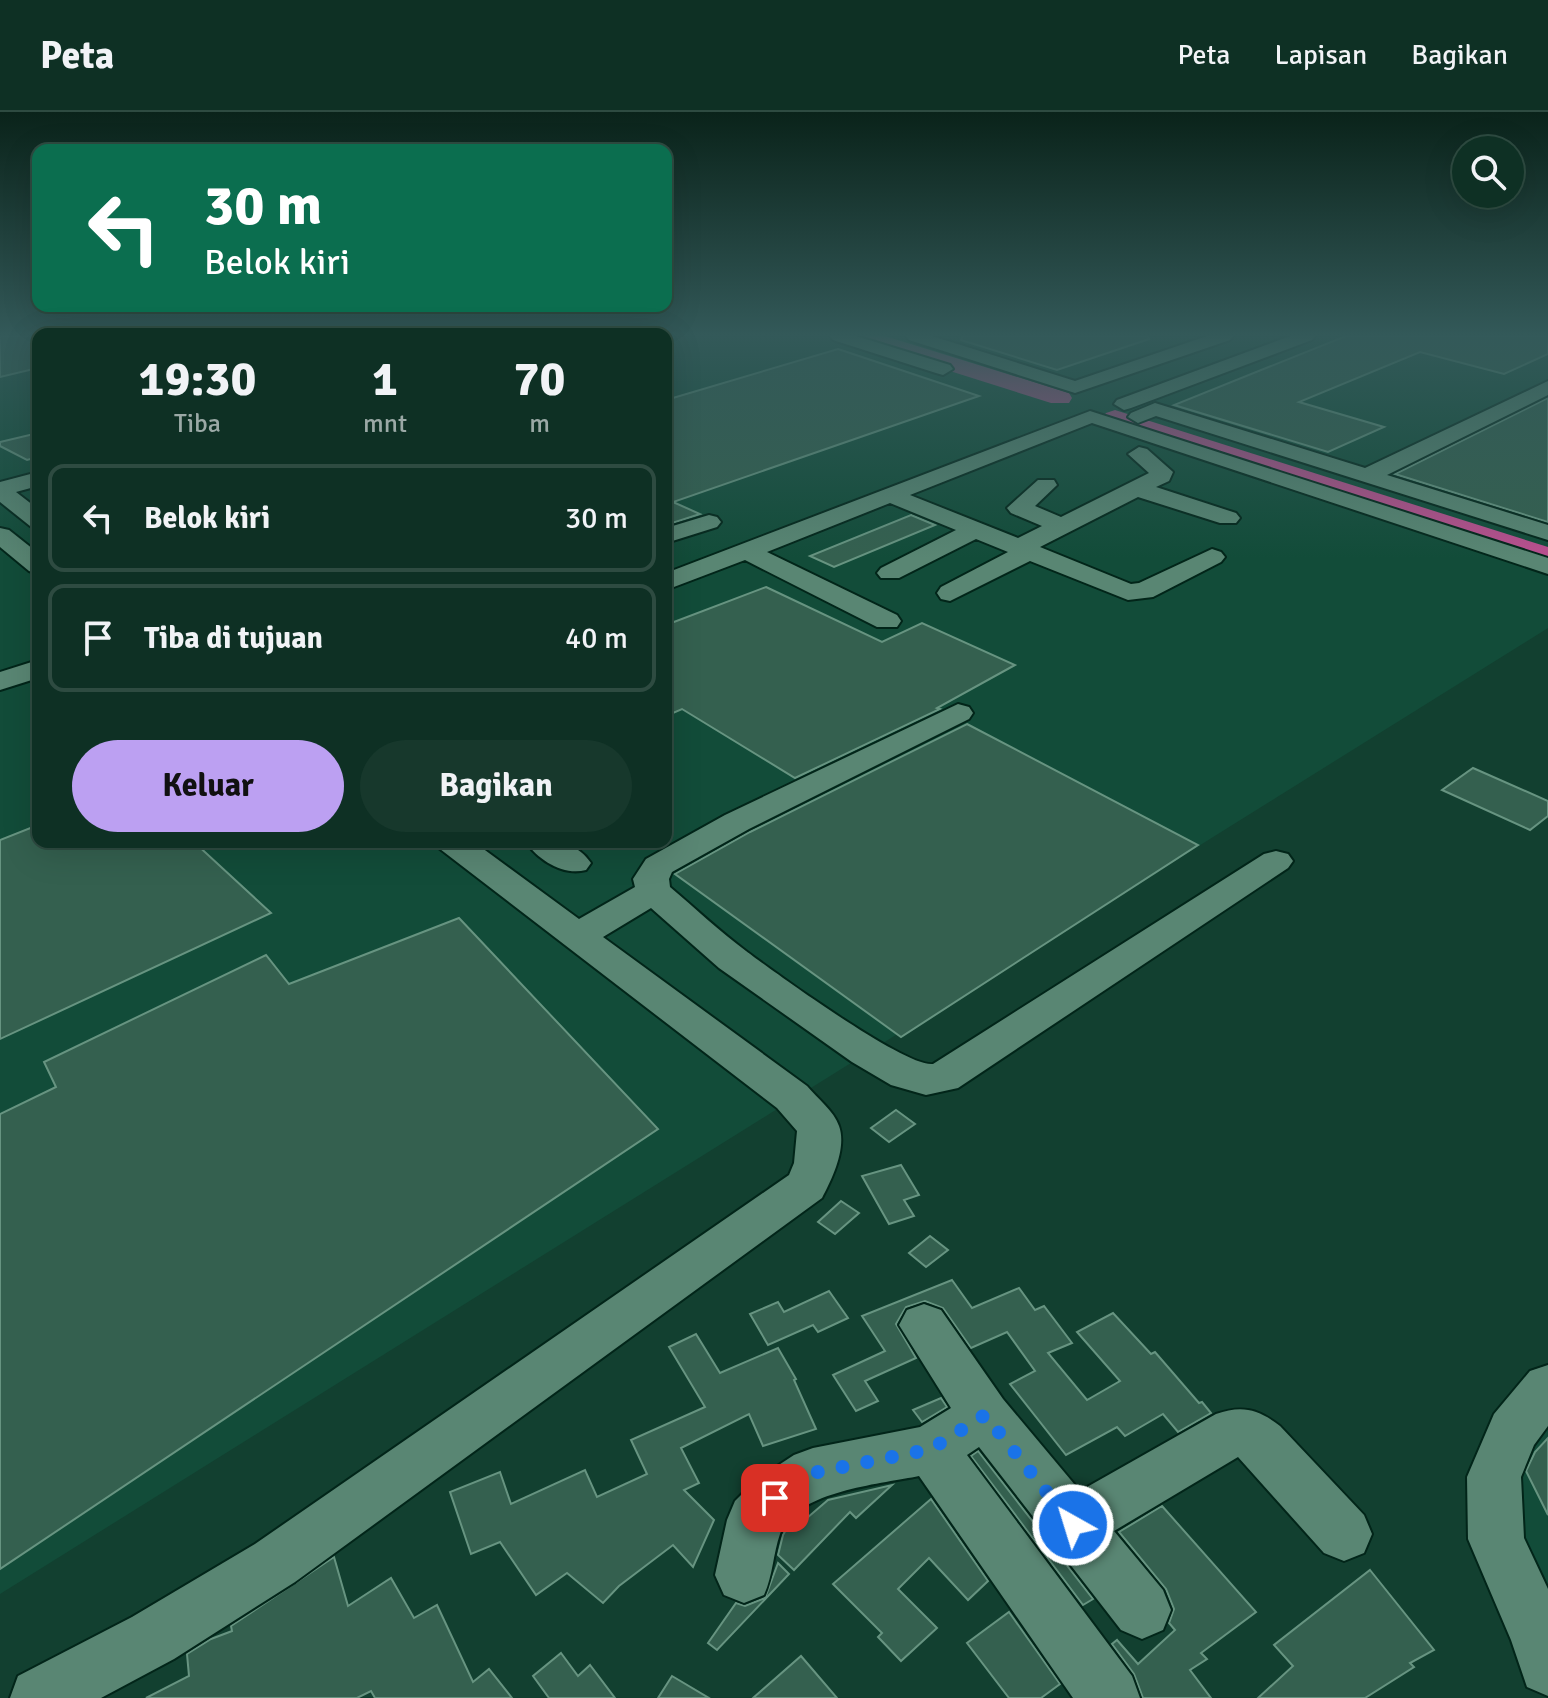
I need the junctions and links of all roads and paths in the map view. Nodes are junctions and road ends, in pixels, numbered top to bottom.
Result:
1 (1086, 410) edge
2 (1087, 410) edge
3 (1098, 410) edge
4 (1114, 410) edge
5 (1154, 410) edge
6 (1501, 410) edge
7 (1147, 413) junction
8 (1139, 454) dead end
9 (1365, 477) junction
10 (32, 481) edge
11 (1046, 485) dead end
12 (1137, 489) junction
13 (0, 490) edge
14 (888, 494) junction
15 (799, 506) dead end
16 (32, 516) edge
17 (1228, 518) dead end
18 (1062, 526) junction
19 (977, 529) junction
20 (1548, 533) edge
21 (0, 535) edge
22 (672, 535) edge
23 (1548, 548) edge
24 (1024, 549) junction
25 (746, 551) junction
26 (672, 552) edge
27 (1212, 557) dead end
28 (32, 561) edge
29 (1548, 566) edge
30 (890, 573) dead end
31 (672, 580) edge
32 (950, 593) dead end
33 (887, 621) dead end
34 (32, 671) edge
35 (0, 681) edge
36 (958, 713) dead end
37 (460, 848) edge
38 (552, 848) edge
39 (1276, 861) dead end
40 (574, 863) dead end
41 (653, 891) junction
42 (577, 936) junction
43 (924, 1325) dead end
44 (1548, 1387) edge
45 (985, 1415) junction
46 (931, 1449) junction
47 (1073, 1525) junction
48 (1344, 1534) dead end
49 (744, 1575) dead end
50 (1142, 1610) dead end
51 (1548, 1666) edge
52 (40, 1698) edge
53 (1110, 1698) edge

1 - 15 street
2 - 14 street
3 - 29 street
4 - 7 street
5 - 7 street
6 - 9 street
7 - 9 street
7 - 23 street
8 - 12 street
9 - 20 street
10 - 13 street
11 - 18 street
12 - 17 street
12 - 18 street
13 - 16 street
14 - 19 street
14 - 25 street
18 - 24 street
19 - 24 street
19 - 30 street
21 - 28 street
22 - 26 street
24 - 27 street
24 - 32 street
25 - 31 street
25 - 33 street
34 - 35 street
36 - 41 street
37 - 42 street
38 - 40 street
39 - 41 street
41 - 42 street
42 - 52 street
43 - 45 street
44 - 51 street
45 - 46 street
45 - 47 street
46 - 49 street
46 - 53 street
47 - 48 street
47 - 50 street

